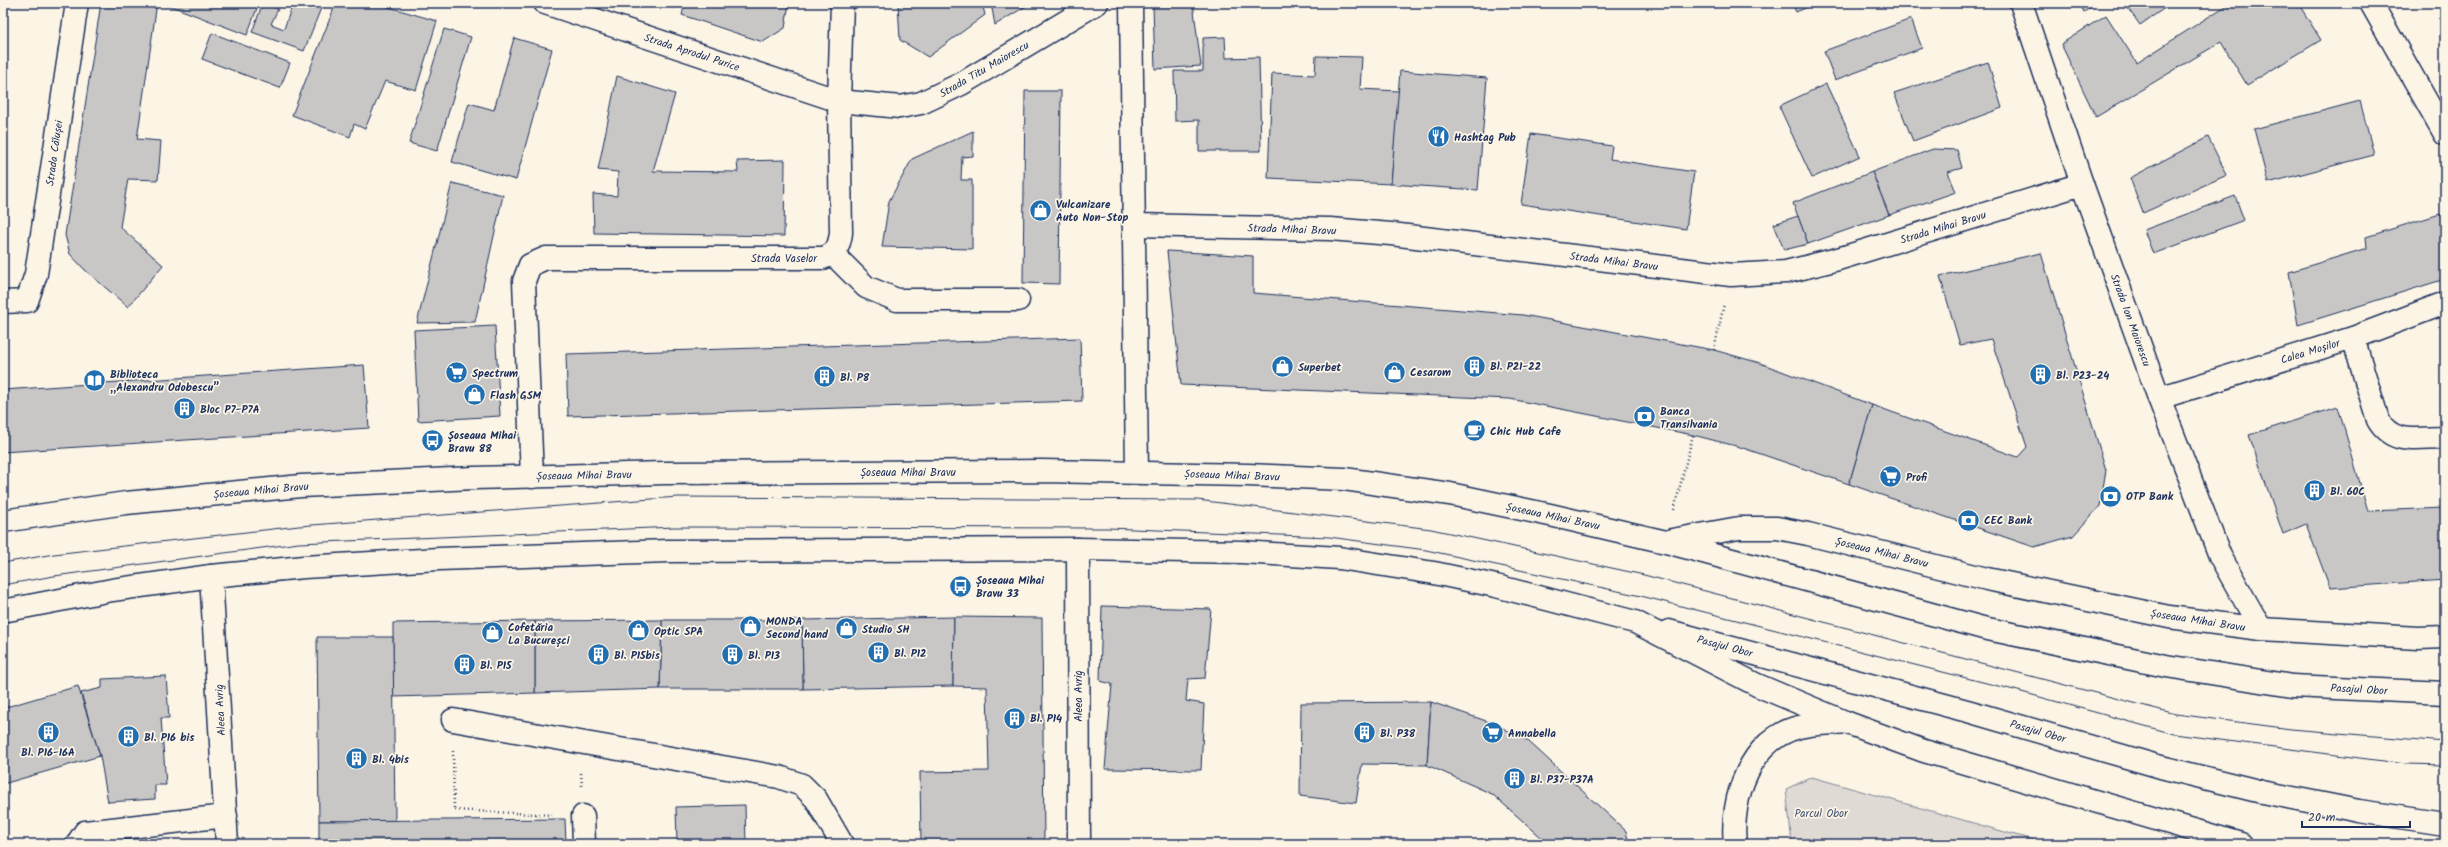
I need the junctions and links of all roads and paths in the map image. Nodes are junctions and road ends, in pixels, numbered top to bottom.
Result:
1 (77, 3) edge
2 (545, 3) edge
3 (842, 3) edge
4 (1097, 3) edge
5 (1131, 3) edge
6 (2021, 3) edge
7 (2371, 3) edge
8 (839, 101) junction
9 (2445, 134) edge
10 (2082, 184) junction
11 (1134, 225) junction
12 (834, 255) junction
13 (1731, 275) junction
14 (1018, 300) dead end
15 (3, 302) edge
16 (2445, 303) edge
17 (2352, 338) junction
18 (1714, 350) dead end
19 (2159, 398) junction
20 (1693, 435) dead end
21 (2445, 438) edge
22 (1137, 472) junction
23 (532, 476) junction
24 (3, 521) edge
25 (1666, 542) junction
26 (1078, 549) junction
27 (211, 576) junction
28 (3, 611) edge
29 (1635, 622) junction
30 (2261, 629) junction
31 (2445, 637) edge
32 (2445, 693) edge
33 (453, 720) joint
34 (1845, 722) junction
35 (580, 743) junction
36 (226, 816) junction
37 (583, 816) junction
38 (2445, 824) edge
39 (81, 838) edge
40 (227, 844) edge
41 (584, 844) edge
42 (842, 844) edge
43 (1079, 844) edge
44 (1735, 844) edge
45 (2241, 844) edge

1 - 15 main road, Strada Călușei
2 - 8 main road, Strada Aprodul Purice
3 - 8 main road
4 - 8 main road, Strada Titu Maiorescu
5 - 11 main road
6 - 10 main road, Strada Ion Maiorescu
7 - 9 main road
8 - 12 main road
10 - 13 main road, Strada Mihai Bravu
10 - 19 main road, Strada Ion Maiorescu
11 - 13 main road, Strada Mihai Bravu
11 - 22 main road
12 - 14 main road
12 - 23 main road, Strada Vaselor
13 - 18 path
16 - 17 main road
17 - 19 main road, Calea Moșilor
17 - 21 main road, Calea Moșilor
19 - 30 main road, Strada Ion Maiorescu
20 - 25 path
22 - 23 main road, Șoseaua Mihai Bravu
22 - 25 main road, Șoseaua Mihai Bravu
23 - 24 main road, Șoseaua Mihai Bravu
25 - 30 main road, Șoseaua Mihai Bravu
25 - 32 main road, Pasajul Obor
26 - 27 main road
26 - 29 main road
26 - 43 main road, Aleea Avrig
27 - 28 main road
27 - 36 main road, Aleea Avrig
29 - 34 main road
29 - 38 main road, Pasajul Obor
30 - 31 main road, Șoseaua Mihai Bravu
33 - 35 main road
33 - 37 path
34 - 44 main road
34 - 45 main road
35 - 37 path
35 - 42 main road
36 - 39 main road
36 - 40 main road, Aleea Avrig
37 - 41 main road

